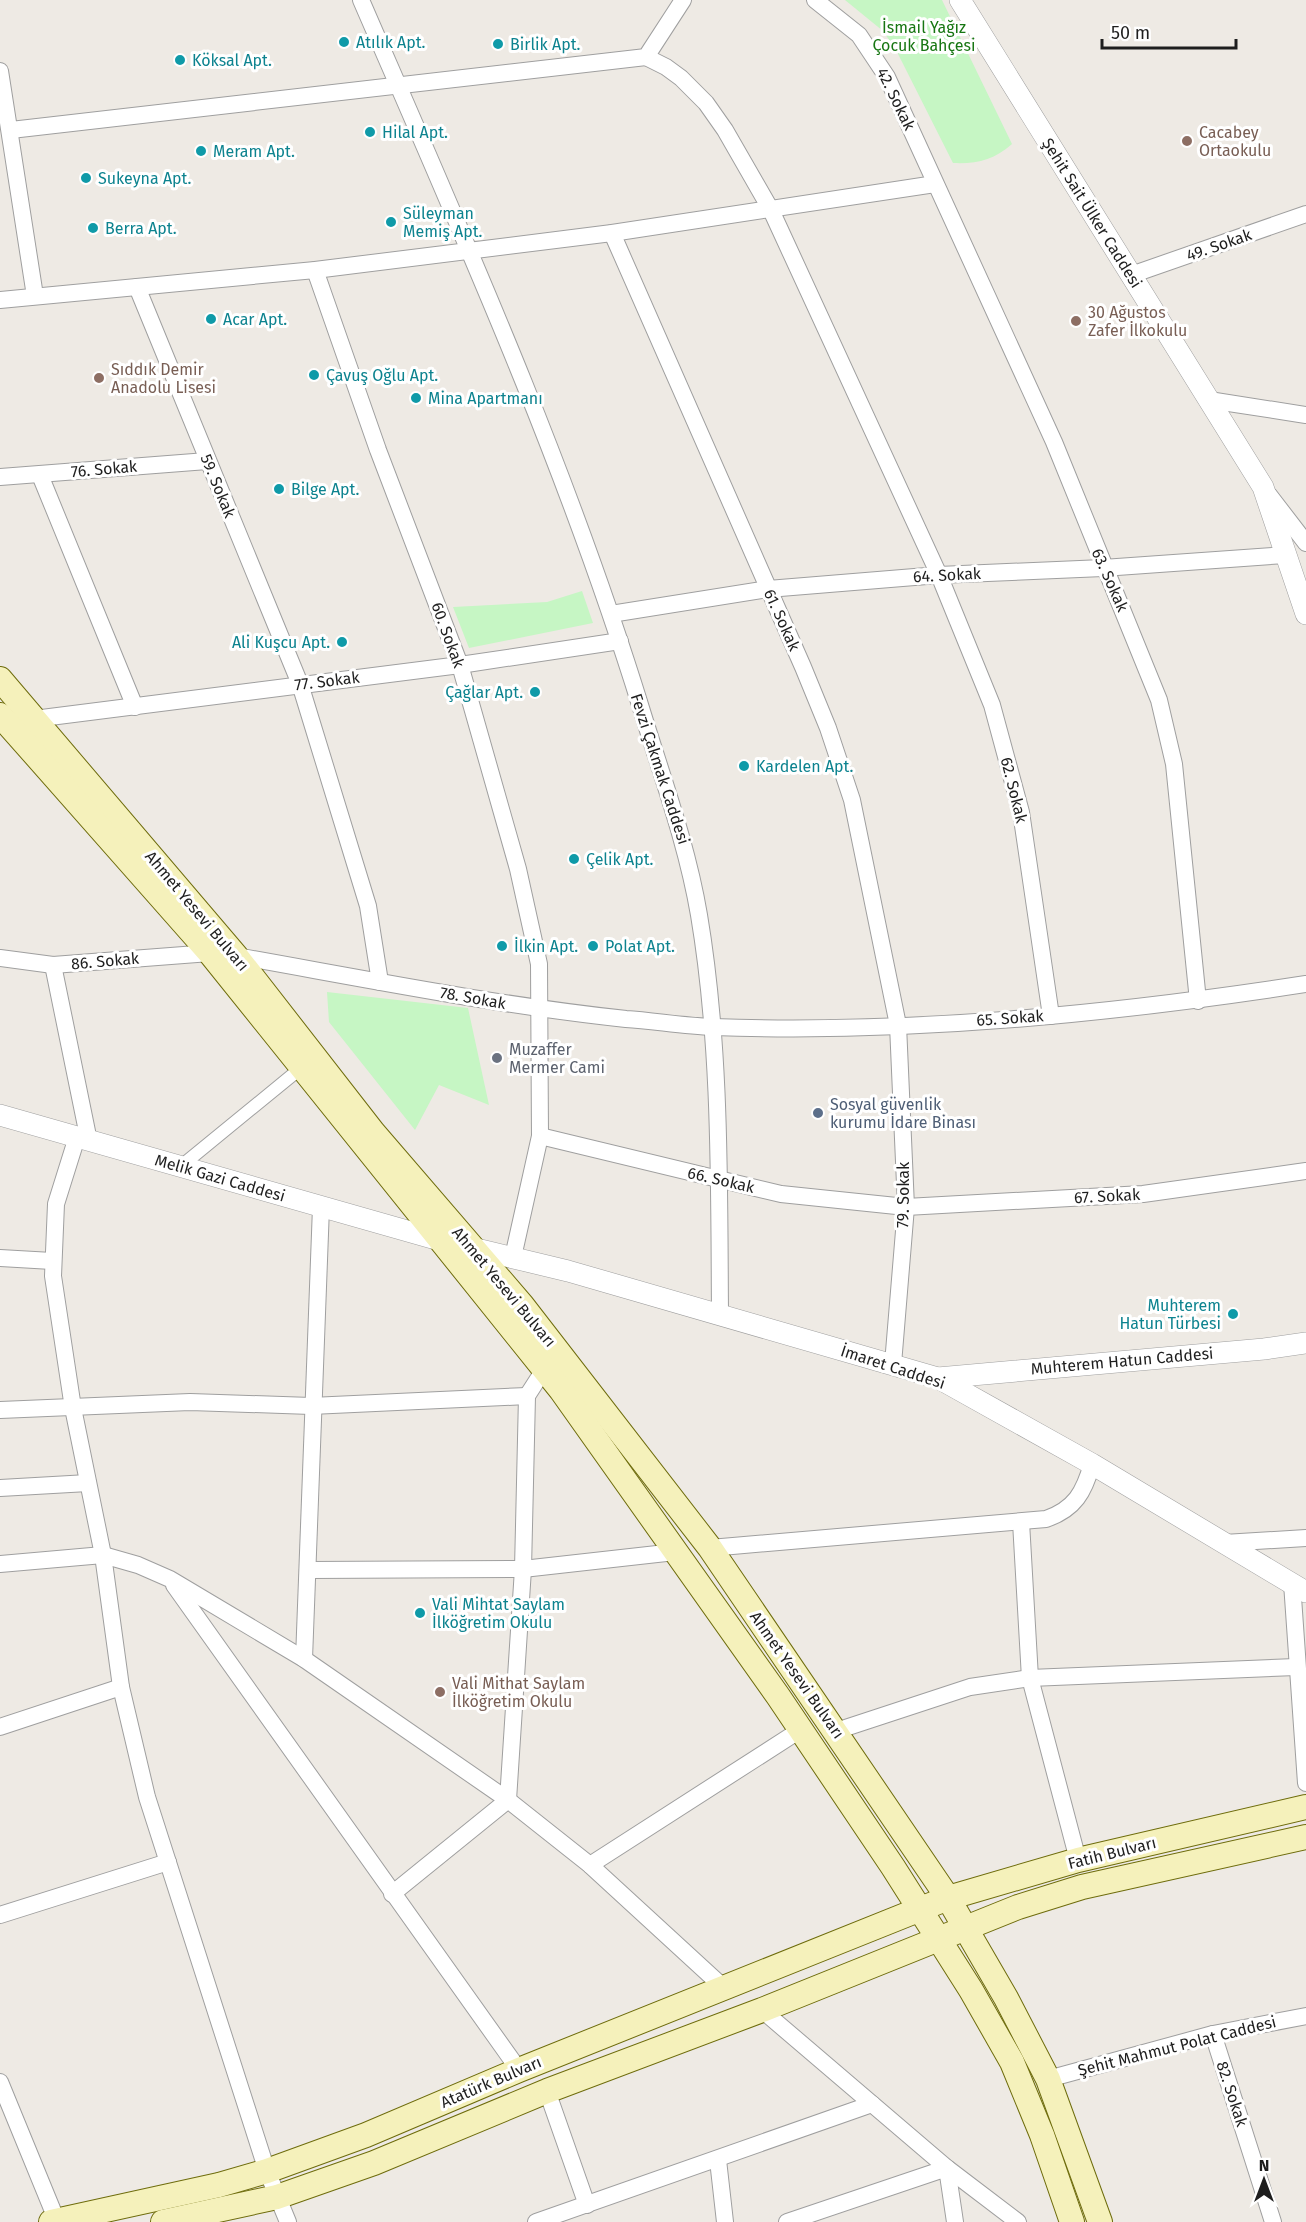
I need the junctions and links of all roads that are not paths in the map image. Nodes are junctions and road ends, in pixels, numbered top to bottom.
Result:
1 (361, 0) edge
2 (683, 0) edge
3 (815, 0) edge
4 (960, 0) edge
5 (646, 57) junction
6 (0, 71) edge
7 (399, 86) junction
8 (11, 130) junction
9 (935, 184) junction
10 (771, 210) junction
11 (1306, 214) edge
12 (612, 233) junction
13 (472, 251) junction
14 (315, 270) junction
15 (1131, 275) junction
16 (137, 287) junction
17 (35, 296) junction
18 (0, 300) edge
19 (1209, 400) junction
20 (1306, 415) edge
21 (207, 461) junction
22 (40, 475) junction
23 (0, 477) edge
24 (1263, 487) junction
25 (1306, 543) edge
26 (1285, 555) junction
27 (1103, 568) junction
28 (939, 575) junction
29 (768, 589) junction
30 (611, 614) junction
31 (1306, 614) edge
32 (620, 641) junction
33 (460, 665) junction
34 (0, 679) edge
35 (300, 684) junction
36 (135, 707) junction
37 (0, 715) edge
38 (17, 732) edge
39 (210, 952) junction
40 (236, 956) junction
41 (0, 958) edge
42 (53, 965) junction
43 (380, 982) junction
44 (1306, 984) edge
45 (1198, 1001) junction
46 (541, 1010) junction
47 (1051, 1016) junction
48 (898, 1025) junction
49 (711, 1027) junction
50 (301, 1068) junction
51 (0, 1115) edge
52 (540, 1136) junction
53 (83, 1139) junction
54 (180, 1167) junction
55 (1306, 1171) edge
56 (719, 1180) junction
57 (321, 1207) junction
58 (906, 1207) junction
59 (439, 1240) junction
60 (474, 1248) junction
61 (513, 1257) junction
62 (0, 1258) edge
63 (52, 1261) junction
64 (720, 1315) junction
65 (1306, 1343) edge
66 (893, 1364) junction
67 (545, 1368) junction
68 (938, 1378) junction
69 (527, 1396) junction
70 (311, 1406) junction
71 (73, 1408) junction
72 (0, 1410) edge
73 (1092, 1464) junction
74 (88, 1483) junction
75 (0, 1488) edge
76 (1021, 1522) junction
77 (1306, 1539) edge
78 (1224, 1543) junction
79 (710, 1548) junction
80 (675, 1552) junction
81 (103, 1555) junction
82 (0, 1564) edge
83 (523, 1569) junction
84 (309, 1570) junction
85 (170, 1580) junction
86 (1299, 1587) edge
87 (304, 1659) junction
88 (1296, 1667) junction
89 (1030, 1678) junction
90 (121, 1687) junction
91 (0, 1727) edge
92 (800, 1731) junction
93 (836, 1731) junction
94 (1306, 1783) edge
95 (508, 1800) junction
96 (1306, 1807) edge
97 (1306, 1837) edge
98 (1078, 1860) junction
99 (168, 1862) junction
100 (590, 1865) junction
101 (392, 1894) junction
102 (948, 1898) junction
103 (920, 1910) junction
104 (0, 1915) edge
105 (965, 1929) junction
106 (939, 1940) junction
107 (724, 1988) junction
108 (762, 2010) junction
109 (1306, 2016) edge
110 (1213, 2034) junction
111 (519, 2070) junction
112 (1048, 2079) junction
113 (0, 2082) edge
114 (547, 2091) junction
115 (872, 2104) junction
116 (718, 2160) junction
117 (947, 2168) junction
118 (267, 2171) junction
119 (277, 2197) junction
120 (587, 2205) junction
121 (54, 2221) edge
122 (163, 2222) edge
123 (288, 2222) edge
124 (536, 2222) edge
125 (725, 2222) edge
126 (787, 2222) edge
127 (955, 2222) edge
128 (1017, 2222) edge
129 (1072, 2222) edge
130 (1100, 2222) edge
131 (1273, 2222) edge

1 - 7 street, Fevzi Çakmak Caddesi
2 - 5 street
3 - 9 street, 42. Sokak
4 - 15 street, Şehit Sait Ülker Caddesi
5 - 7 street
5 - 10 street, 62. Sokak
6 - 8 street
7 - 8 street
7 - 13 street, Fevzi Çakmak Caddesi
8 - 17 street
9 - 10 street
9 - 27 street, 63. Sokak
10 - 12 street
10 - 28 street, 62. Sokak
11 - 15 street, 49. Sokak
12 - 13 street
12 - 29 street, 61. Sokak
13 - 14 street
13 - 30 street, Fevzi Çakmak Caddesi
14 - 16 street
14 - 33 street, 60. Sokak
15 - 19 street, Şehit Sait Ülker Caddesi
16 - 17 street
16 - 21 street, 59. Sokak
17 - 18 street
19 - 20 street
19 - 24 street, Şehit Sait Ülker Caddesi
21 - 22 street, 76. Sokak
21 - 35 street, 59. Sokak
22 - 23 street, 76. Sokak
22 - 36 street
24 - 25 street
24 - 26 street, Şehit Sait Ülker Caddesi
26 - 27 street, 64. Sokak
26 - 31 street, Şehit Sait Ülker Caddesi
27 - 28 street, 64. Sokak
27 - 45 street, 63. Sokak
28 - 29 street, 64. Sokak
28 - 47 street, 62. Sokak
29 - 30 street, 64. Sokak
29 - 48 street, 61. Sokak
30 - 32 street, Fevzi Çakmak Caddesi
32 - 33 street, 77. Sokak
32 - 49 street, Fevzi Çakmak Caddesi
33 - 35 street, 77. Sokak
33 - 46 street, 60. Sokak
34 - 38 main road, Ahmet Yesevi Bulvarı
35 - 36 street, 77. Sokak
35 - 43 street, 59. Sokak
36 - 38 street, 77. Sokak
37 - 38 main road, Ahmet Yesevi Bulvarı
38 - 39 main road, Ahmet Yesevi Bulvarı
38 - 40 main road, Ahmet Yesevi Bulvarı
39 - 42 street, 86. Sokak
39 - 50 main road, Ahmet Yesevi Bulvarı
40 - 43 street, 78. Sokak
40 - 60 main road, Ahmet Yesevi Bulvarı
41 - 42 street, 86. Sokak
42 - 53 street
43 - 46 street, 78. Sokak
44 - 45 street, 65. Sokak
45 - 47 street, 65. Sokak
46 - 49 street, 78. Sokak
46 - 52 street, 60. Sokak
47 - 48 street, 65. Sokak
48 - 49 street, 65. Sokak
48 - 58 street, 79. Sokak
49 - 56 street, Fevzi Çakmak Caddesi
50 - 54 street
50 - 59 main road, Ahmet Yesevi Bulvarı
51 - 53 street, Melik Gazi Caddesi
52 - 56 street, 66. Sokak
52 - 61 street, 60. Sokak
53 - 54 street, Melik Gazi Caddesi
53 - 63 street
54 - 57 street, Melik Gazi Caddesi
55 - 58 street, 67. Sokak
56 - 58 street, 66. Sokak
56 - 64 street, Fevzi Çakmak Caddesi
57 - 59 street, Melik Gazi Caddesi
57 - 70 street
58 - 66 street, 79. Sokak
59 - 60 street, İmaret Caddesi
59 - 67 main road, Ahmet Yesevi Bulvarı
60 - 61 street, İmaret Caddesi
60 - 79 main road, Ahmet Yesevi Bulvarı
61 - 64 street, İmaret Caddesi
62 - 63 street
63 - 71 street
64 - 66 street, İmaret Caddesi
65 - 68 street, Muhterem Hatun Caddesi
66 - 68 street, İmaret Caddesi
67 - 69 street
67 - 80 main road, Ahmet Yesevi Bulvarı
68 - 73 street, İmaret Caddesi
69 - 70 street
69 - 83 street
70 - 71 street
70 - 84 street
71 - 72 street
71 - 74 street
73 - 76 street
73 - 78 street, İmaret Caddesi
74 - 75 street
74 - 81 street
76 - 79 street
76 - 89 street
77 - 78 street
78 - 86 street, İmaret Caddesi
79 - 93 main road, Ahmet Yesevi Bulvarı
80 - 83 street
80 - 92 main road, Ahmet Yesevi Bulvarı
81 - 82 street
81 - 85 street
81 - 90 street
83 - 84 street
83 - 95 street
84 - 87 street
85 - 87 street
85 - 101 street
86 - 88 street
87 - 95 street
88 - 89 street
88 - 94 street
89 - 93 street
89 - 98 street
90 - 91 street
90 - 99 street
92 - 100 street
92 - 103 main road, Ahmet Yesevi Bulvarı
93 - 102 main road, Ahmet Yesevi Bulvarı
95 - 100 street
95 - 101 street
96 - 98 main road, Fatih Bulvarı
97 - 105 main road, Fatih Bulvarı
98 - 102 main road, Fatih Bulvarı
99 - 104 street
99 - 118 street
100 - 107 street
101 - 111 street
102 - 103 main road, Fatih Bulvarı
102 - 105 main road, Ahmet Yesevi Bulvarı
103 - 106 main road, Ahmet Yesevi Bulvarı
103 - 107 main road, Atatürk Bulvarı
105 - 106 main road, Atatürk Bulvarı
105 - 112 main road, Ahmet Yesevi Bulvarı
106 - 108 main road, Atatürk Bulvarı
106 - 129 main road, Ahmet Yesevi Bulvarı
107 - 111 main road, Atatürk Bulvarı
108 - 114 main road, Atatürk Bulvarı
108 - 115 street
109 - 110 street, Şehit Mahmut Polat Caddesi
110 - 112 street, Şehit Mahmut Polat Caddesi
110 - 131 street, 82. Sokak
111 - 118 main road, Atatürk Bulvarı
112 - 130 main road, Ahmet Yesevi Bulvarı
113 - 121 street
114 - 119 main road, Atatürk Bulvarı
114 - 120 street
115 - 116 street
115 - 117 street
116 - 120 street
116 - 125 street
117 - 126 street
117 - 127 street
117 - 128 street
118 - 119 street
118 - 121 main road, Atatürk Bulvarı
119 - 122 main road, Atatürk Bulvarı
119 - 123 street
120 - 124 street

